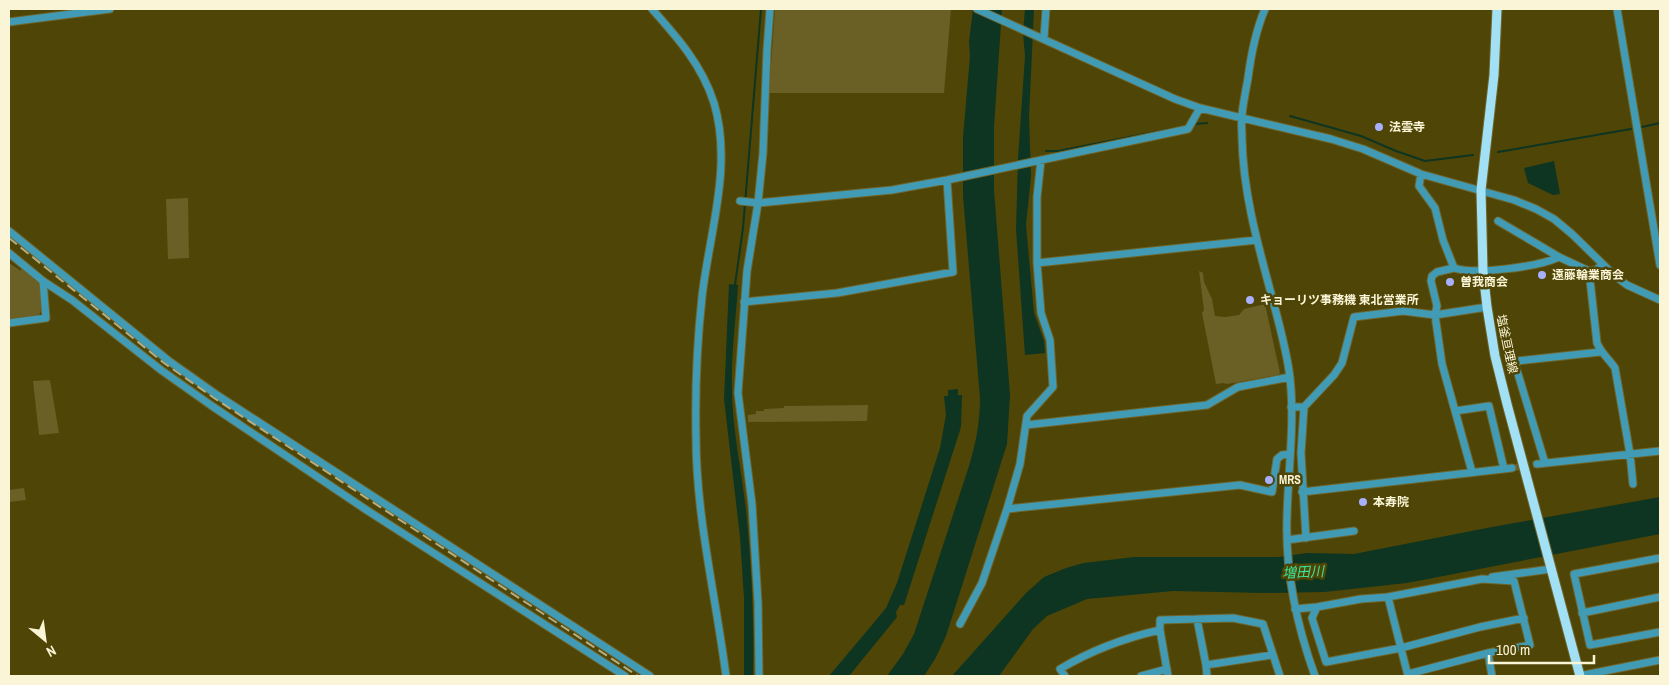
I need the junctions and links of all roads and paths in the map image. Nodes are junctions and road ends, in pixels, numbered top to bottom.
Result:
1 (110, 9) edge
2 (652, 9) edge
3 (770, 9) edge
4 (978, 9) edge
5 (1046, 9) edge
6 (1265, 9) edge
7 (1497, 9) edge
8 (1618, 9) edge
9 (9, 22) edge
10 (1042, 37) junction
11 (1200, 108) junction
12 (1242, 117) junction
13 (1040, 160) junction
14 (1421, 174) junction
15 (947, 180) junction
16 (1481, 190) junction
17 (740, 201) dead end
18 (756, 203) junction
19 (1498, 221) dead end
20 (9, 230) edge
21 (1257, 240) junction
22 (9, 253) edge
23 (1558, 257) junction
24 (1038, 263) junction
25 (1603, 265) junction
26 (1660, 265) edge
27 (1454, 268) junction
28 (1483, 271) junction
29 (1589, 272) junction
30 (43, 281) junction
31 (1660, 300) edge
32 (744, 302) junction
33 (1486, 307) junction
34 (1435, 315) junction
35 (9, 323) edge
36 (1600, 352) junction
37 (1290, 377) junction
38 (1291, 406) junction
39 (1304, 407) junction
40 (1455, 411) junction
41 (1026, 425) junction
42 (1660, 451) edge
43 (1290, 454) junction
44 (1630, 454) junction
45 (1504, 468) junction
46 (1512, 468) tunnel mouth
47 (1472, 472) junction
48 (1633, 484) dead end
49 (1302, 492) junction
50 (1007, 509) junction
51 (1354, 531) dead end
52 (1306, 538) junction
53 (1287, 544) junction
54 (1660, 558) edge
55 (1551, 567) junction
56 (1482, 579) junction
57 (1388, 597) junction
58 (1660, 597) edge
59 (1317, 606) junction
60 (1295, 609) junction
61 (1582, 613) junction
62 (1524, 618) junction
63 (1197, 619) junction
64 (960, 624) dead end
65 (1160, 630) junction
66 (1660, 632) edge
67 (1400, 648) junction
68 (1488, 653) junction
69 (1272, 655) junction
70 (1660, 660) edge
71 (1206, 665) junction
72 (1167, 673) edge
73 (1408, 675) edge
74 (625, 676) edge
75 (650, 676) edge
76 (726, 676) edge
77 (759, 676) edge
78 (1065, 676) edge
79 (1141, 676) edge
80 (1207, 676) edge
81 (1280, 676) edge
82 (1315, 676) edge
83 (1492, 676) edge
84 (1580, 676) edge

1 - 9 street
2 - 76 street
3 - 18 street
4 - 10 street
5 - 10 street
6 - 12 street
7 - 16 main road, 塩釜亘理線
8 - 26 street
10 - 11 street
11 - 12 street
11 - 13 street
12 - 14 street
12 - 21 street
13 - 15 street
13 - 24 street
14 - 16 street
14 - 27 street
15 - 18 street
15 - 32 street
16 - 25 street
16 - 28 main road, 塩釜亘理線
17 - 18 street
18 - 32 street
19 - 23 street
20 - 75 street
21 - 24 street
21 - 37 street
22 - 30 street
23 - 28 street
23 - 29 street
24 - 41 street
25 - 29 street
25 - 31 street
27 - 28 street
27 - 34 street
28 - 33 main road, 塩釜亘理線
29 - 36 street
30 - 35 street
30 - 74 street
32 - 77 street
33 - 34 street
33 - 55 main road, 塩釜亘理線
34 - 39 street
34 - 40 street
36 - 44 street
36 - 44 street
37 - 38 street
37 - 41 street
38 - 39 street
38 - 43 street
39 - 49 street
40 - 45 street
40 - 47 street
41 - 50 street
42 - 44 street
43 - 50 street
43 - 53 street
44 - 48 street
45 - 46 street
45 - 47 street
47 - 49 street
49 - 52 street
50 - 64 street
51 - 52 street
52 - 53 street
53 - 60 street
54 - 61 street
55 - 56 street
55 - 84 main road, 塩釜亘理線
56 - 57 street
56 - 62 street
57 - 59 street
57 - 67 street
58 - 61 street
59 - 60 street
59 - 67 street
60 - 82 street
61 - 66 street
62 - 67 street
62 - 68 street
63 - 65 street
63 - 69 street
63 - 71 street
65 - 72 street
65 - 78 street
67 - 73 street
68 - 73 street
68 - 83 street
69 - 71 street
69 - 81 street
70 - 84 street
71 - 80 street
72 - 79 street

